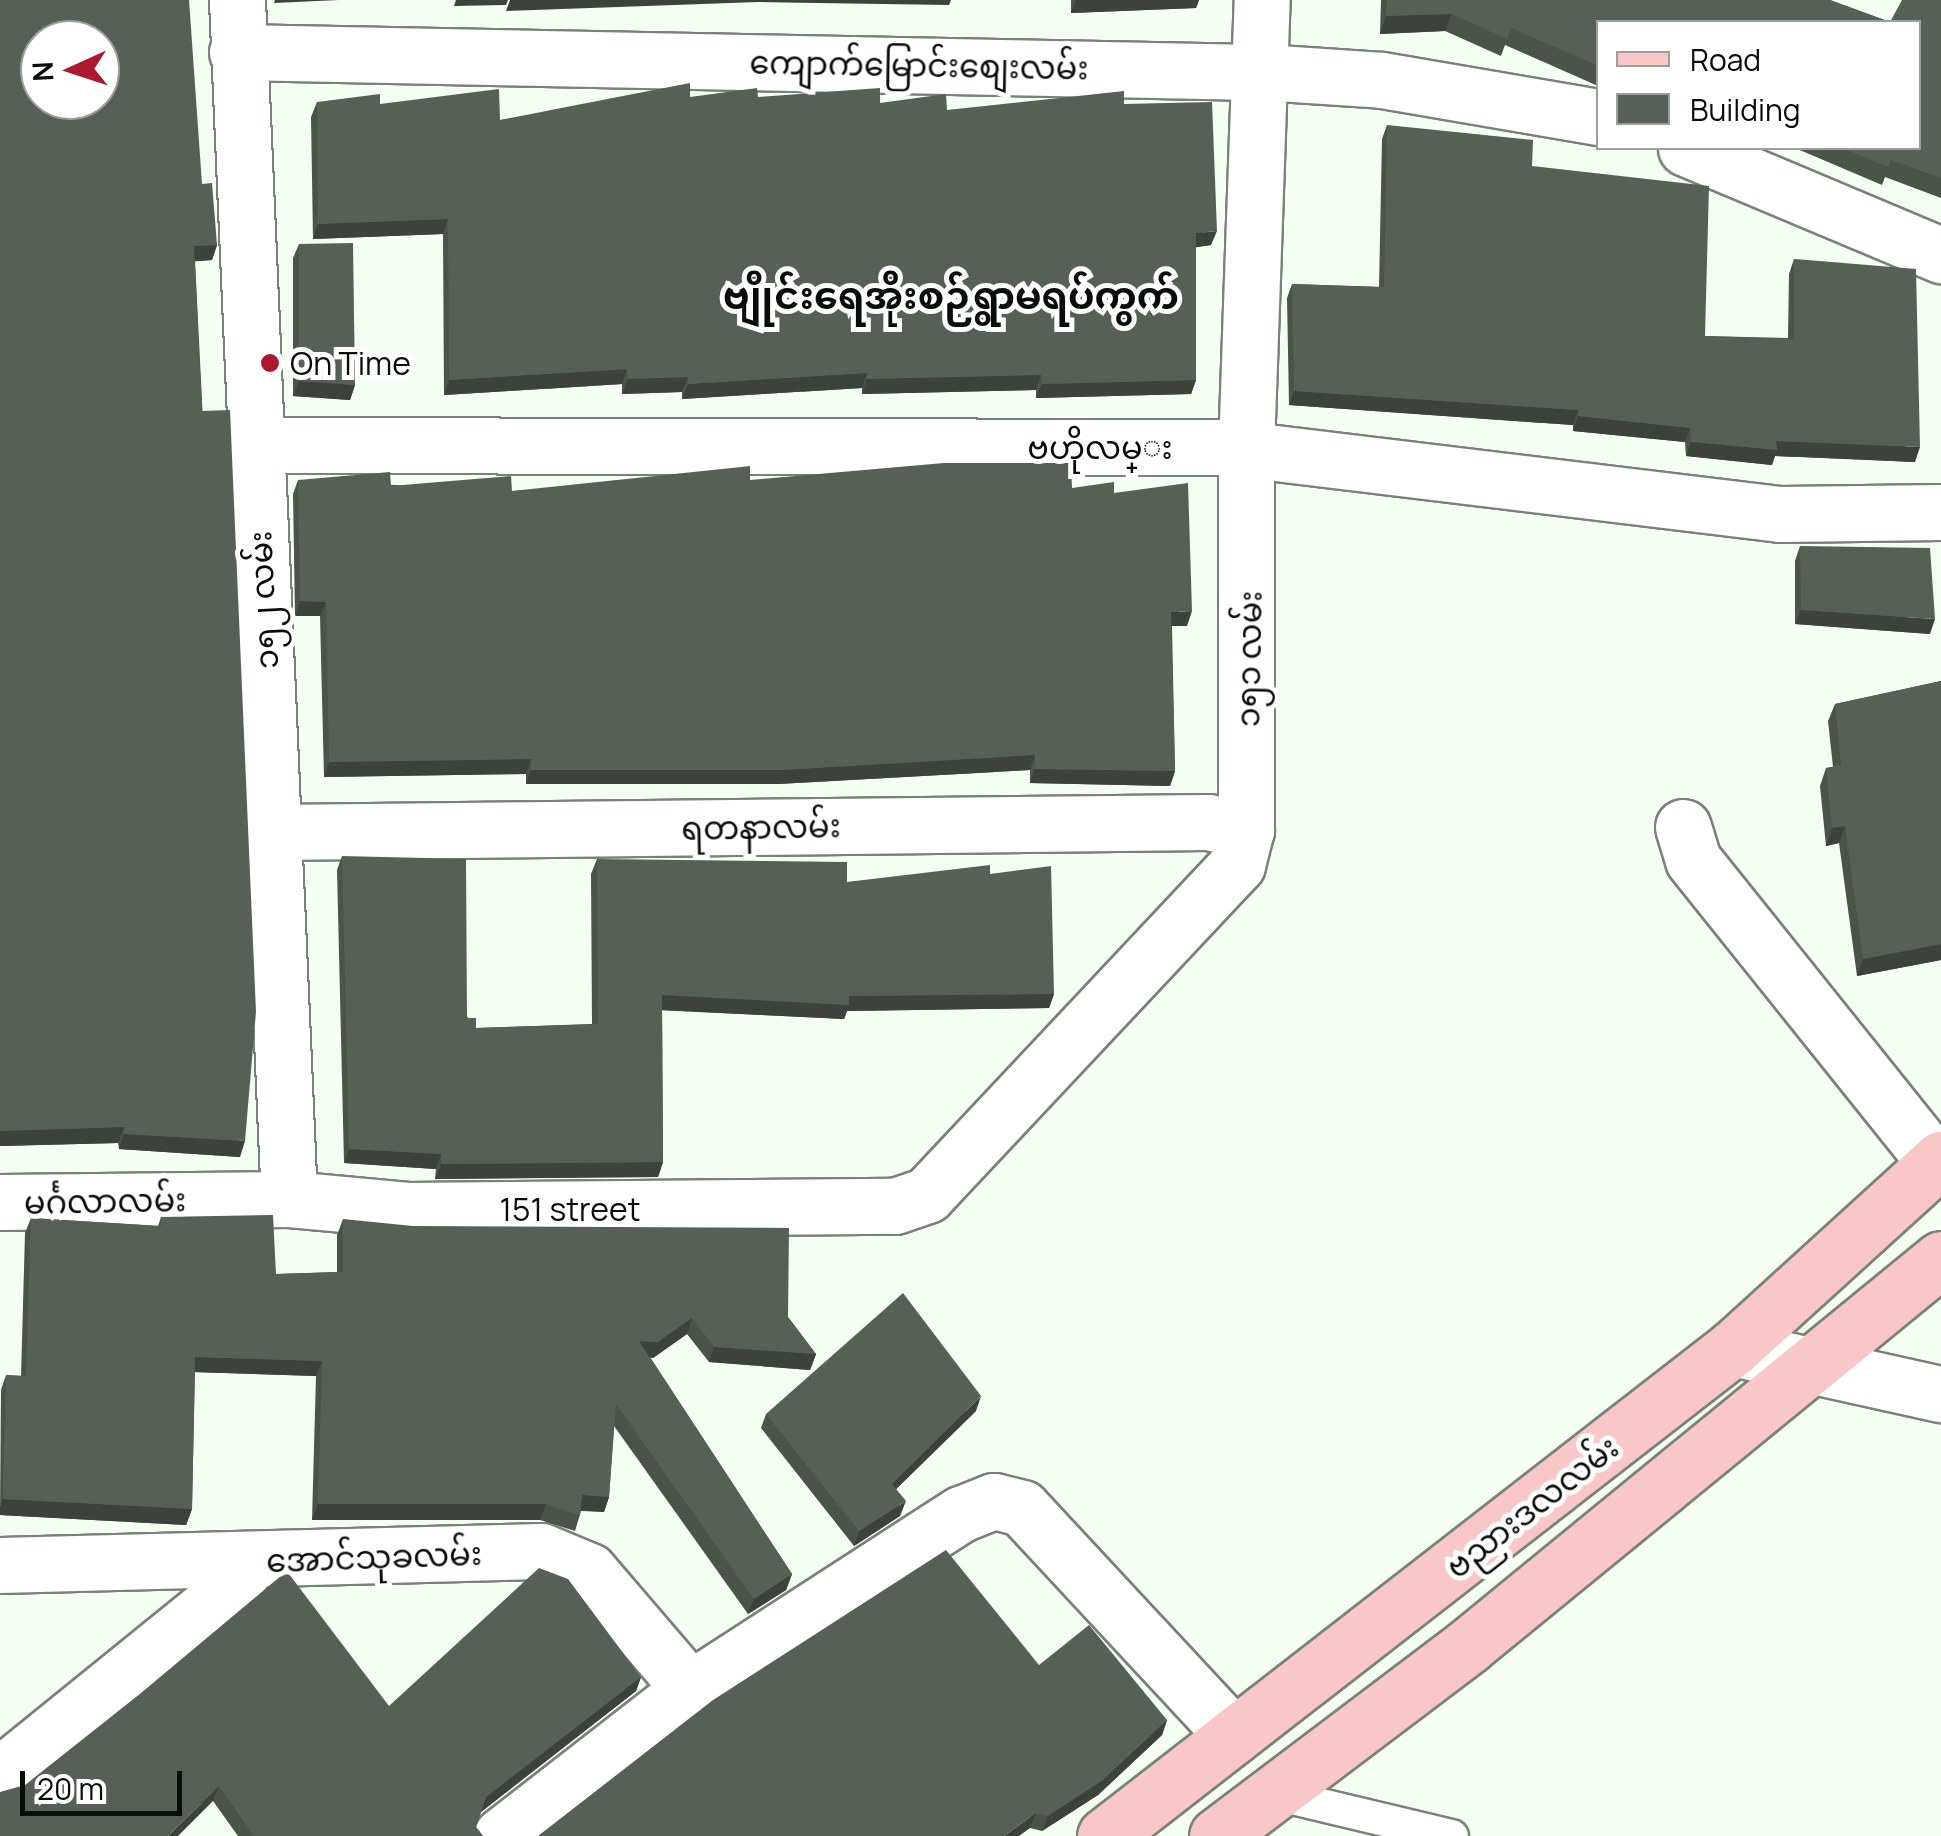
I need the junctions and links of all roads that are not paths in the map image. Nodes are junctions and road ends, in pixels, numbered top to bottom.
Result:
1 (1262, 0) edge
2 (237, 26) edge
3 (1263, 72) junction
4 (1596, 117) edge
5 (1691, 150) edge
6 (1941, 256) edge
7 (255, 445) junction
8 (1246, 449) junction
9 (1941, 512) edge
10 (1682, 827) dead end
11 (1246, 830) junction
12 (274, 832) junction
13 (1938, 1161) edge
14 (927, 1195) joint
15 (210, 1200) joint
16 (289, 1200) junction
17 (0, 1202) edge
18 (1941, 1258) edge
19 (1732, 1348) junction
20 (1814, 1368) junction
21 (1941, 1394) edge
22 (251, 1560) junction
23 (0, 1564) edge
24 (690, 1688) junction
25 (1234, 1736) junction
26 (0, 1775) edge
27 (1271, 1793) junction
28 (501, 1836) edge
29 (1105, 1836) edge
30 (1217, 1836) edge
31 (1452, 1836) edge

1 - 3 street, ၁၅၁ လမ်း
2 - 3 street, ကျောက်မြောင်းစျေးလမ်း
2 - 7 street, ၁၅၂ လမ်း
3 - 4 street, ကျောက်မြောင်းစျေးလမ်း
3 - 8 street, ၁၅၁ လမ်း
5 - 6 street
7 - 8 street, ဗဟိုလမ္း
7 - 12 street, ၁၅၂ လမ်း
8 - 9 street, ဗဟိုလမ္း
8 - 11 street, ၁၅၁ လမ်း
10 - 13 street
11 - 12 street, ရတနာလမ်း
11 - 14 street, ၁၅၁ လမ်း
12 - 16 street, ၁၅၂ လမ်း
13 - 19 main road, ဗညားဒလလမ်း
14 - 16 street, 151 street
15 - 16 street, 151 street
15 - 17 street, မင်္ဂလာလမ်း
18 - 20 main road, ဗညားဒလလမ်း
19 - 20 street
19 - 25 main road, ဗညားဒလလမ်း
20 - 21 street
20 - 27 main road, ဗညားဒလလမ်း
22 - 23 street, အောင်သုခလမ်း
22 - 24 street, အောင်သုခလမ်း
22 - 26 street
24 - 25 street
24 - 28 street
25 - 29 main road, ဗညားဒလလမ်း
27 - 30 main road, ဗညားဒလလမ်း
27 - 31 lane

